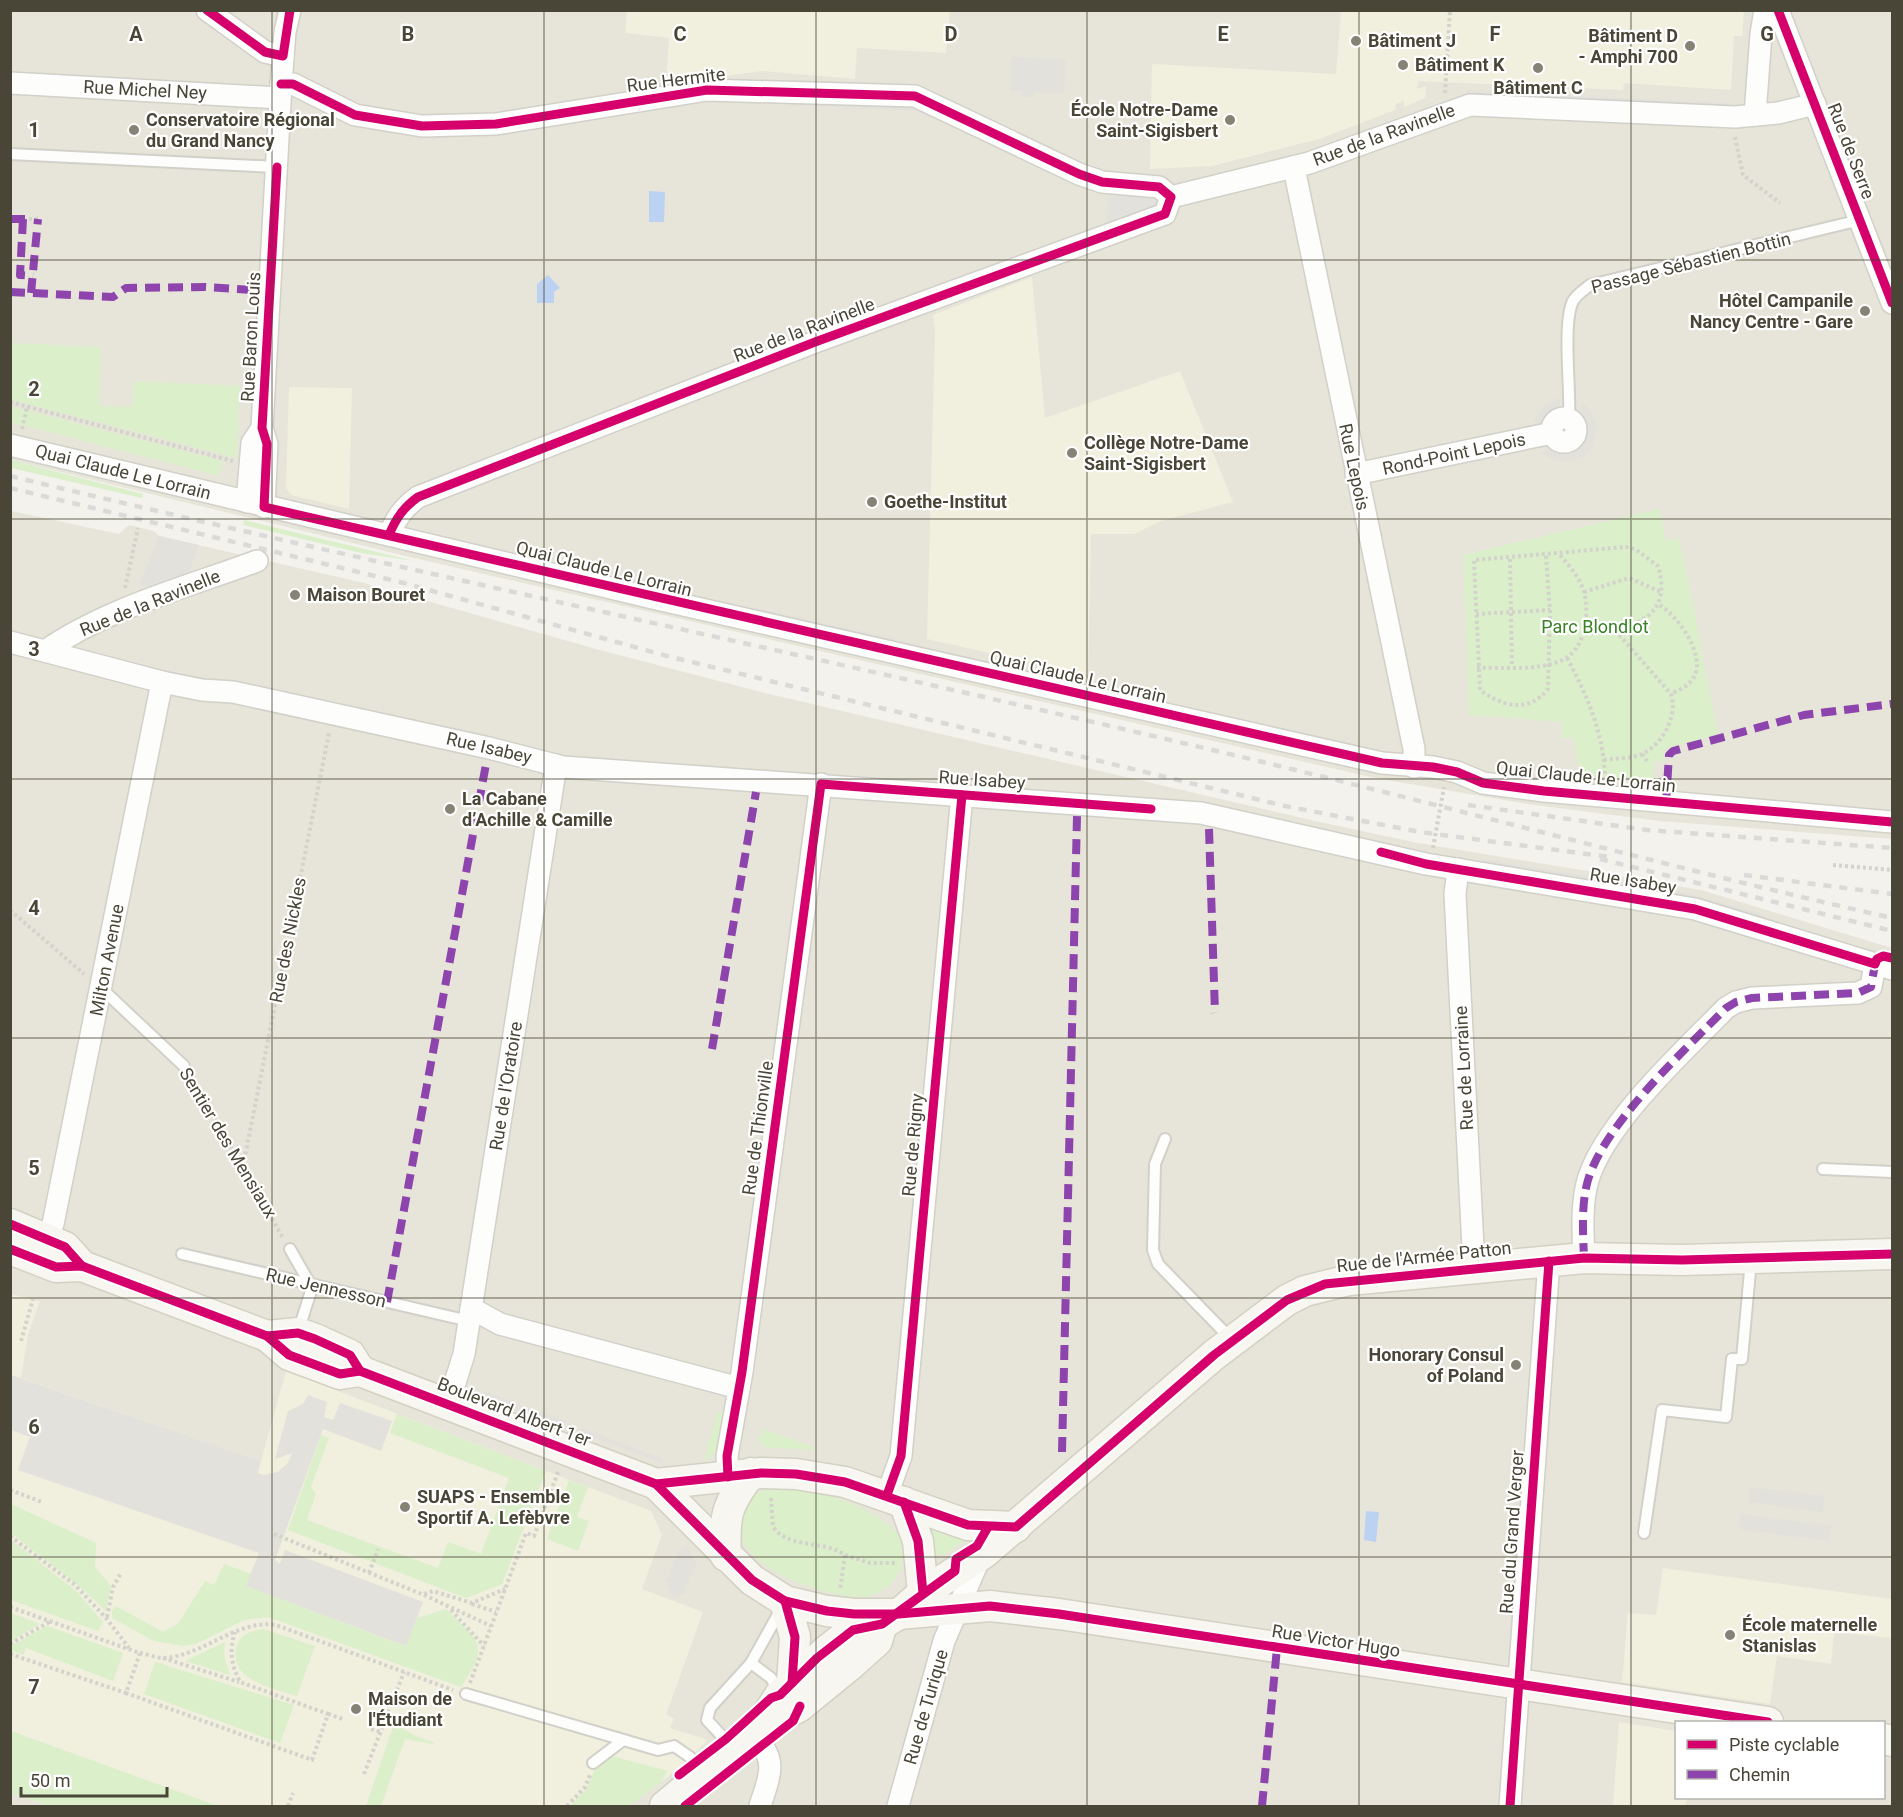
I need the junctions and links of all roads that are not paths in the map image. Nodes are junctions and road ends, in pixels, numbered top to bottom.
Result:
1 (207, 10) edge
2 (290, 10) edge
3 (1765, 10) edge
4 (1778, 10) edge
5 (283, 56) junction
6 (10, 83) edge
7 (281, 91) junction
8 (1815, 104) junction
9 (1755, 115) junction
10 (10, 154) edge
11 (277, 167) junction
12 (1294, 168) junction
13 (1171, 198) junction
14 (1860, 220) junction
15 (1893, 303) edge
16 (1569, 419) joint
17 (10, 445) edge
18 (1356, 474) junction
19 (255, 505) junction
20 (389, 535) junction
21 (257, 561) dead end
22 (10, 642) edge
23 (45, 651) junction
24 (162, 682) junction
25 (556, 765) junction
26 (1414, 767) junction
27 (821, 784) junction
28 (962, 795) junction
29 (1893, 822) edge
30 (1458, 869) junction
31 (1884, 967) edge
32 (101, 988) junction
33 (184, 1066) road end
34 (1166, 1139) dead end
35 (1823, 1169) dead end
36 (1893, 1172) edge
37 (10, 1224) edge
38 (46, 1236) junction
39 (10, 1249) edge
40 (290, 1249) road end
41 (182, 1254) dead end
42 (1893, 1254) edge
43 (1751, 1257) junction
44 (1584, 1258) junction
45 (1549, 1261) junction
46 (82, 1266) junction
47 (1474, 1267) junction
48 (310, 1284) junction
49 (470, 1315) junction
50 (298, 1333) junction
51 (267, 1336) junction
52 (1233, 1341) junction
53 (360, 1371) junction
54 (739, 1388) junction
55 (448, 1405) junction
56 (750, 1481) junction
57 (656, 1484) junction
58 (896, 1499) junction
59 (1016, 1527) junction
60 (1644, 1533) dead end
61 (984, 1553) junction
62 (726, 1557) junction
63 (922, 1593) junction
64 (785, 1601) junction
65 (957, 1608) junction
66 (891, 1619) junction
67 (752, 1663) junction
68 (1518, 1686) junction
69 (786, 1689) junction
70 (466, 1695) road end
71 (1761, 1721) edge
72 (758, 1729) junction
73 (622, 1741) junction
74 (734, 1749) junction
75 (594, 1763) road end
76 (704, 1774) junction
77 (665, 1806) edge
78 (760, 1806) edge
79 (898, 1806) edge
80 (1510, 1806) edge

1 - 5 street
2 - 5 street, Rue Baron Louis
3 - 9 street
4 - 8 street, Rue de Serre
5 - 7 street, Rue Baron Louis
6 - 7 street, Rue Michel Ney
7 - 11 street, Rue Baron Louis
7 - 13 street, Rue Hermite
8 - 9 street, Rue de la Ravinelle
8 - 14 street, Rue de Serre
9 - 12 street, Rue de la Ravinelle
10 - 11 lane
11 - 19 street, Rue Baron Louis
12 - 13 street, Rue de la Ravinelle
12 - 18 street, Rue Lepois
13 - 20 street, Rue de la Ravinelle
14 - 15 street, Rue de Serre
14 - 16 lane, Passage Sébastien Bottin
16 - 18 street, Rond-Point Lepois
17 - 19 street, Quai Claude Le Lorrain
18 - 26 street, Rue Lepois
19 - 20 street, Quai Claude Le Lorrain
20 - 26 street, Quai Claude Le Lorrain
21 - 23 street, Rue de la Ravinelle
22 - 23 street, Rue Isabey
23 - 24 street, Rue Isabey
24 - 25 street, Rue Isabey
24 - 32 street, Milton Avenue
25 - 27 street, Rue Isabey
25 - 49 street, Rue de l'Oratoire
26 - 29 street, Quai Claude Le Lorrain
27 - 28 street, Rue Isabey
27 - 54 street, Rue de Thionville
28 - 30 street, Rue Isabey
28 - 58 street, Rue de Rigny
30 - 31 street, Rue Isabey
30 - 47 street, Rue de Lorraine
31 - 44 street
32 - 33 lane, Sentier des Mensiaux
32 - 38 street, Milton Avenue
34 - 52 lane
35 - 36 lane
37 - 38 main road, Boulevard Albert 1er
38 - 46 main road, Boulevard Albert 1er
39 - 46 main road, Boulevard Albert 1er
40 - 48 lane
41 - 48 lane, Rue Jennesson
42 - 43 main road, Rue de l'Armée Patton
43 - 44 main road, Rue de l'Armée Patton
43 - 60 lane
44 - 45 main road, Rue de l'Armée Patton
45 - 47 main road, Rue de l'Armée Patton
45 - 68 street, Rue du Grand Verger
46 - 51 main road, Boulevard Albert 1er
47 - 52 main road, Rue de l'Armée Patton
48 - 49 lane, Rue Jennesson
48 - 50 lane
49 - 54 street, Rue Jennesson
49 - 55 street, Rue de l'Oratoire
50 - 51 main road, Boulevard Albert 1er
50 - 53 main road, Boulevard Albert 1er
51 - 53 main road, Boulevard Albert 1er
52 - 59 main road, Rue de l'Armée Patton
53 - 55 main road, Boulevard Albert 1er
54 - 56 street, Rue de Thionville
55 - 57 main road, Boulevard Albert 1er
56 - 57 main road, Boulevard Albert 1er
56 - 58 main road
56 - 62 main road
57 - 62 main road, Boulevard Albert 1er
58 - 59 main road
58 - 63 main road
59 - 61 main road, Rue de l'Armée Patton
61 - 63 main road, Rue de l'Armée Patton
61 - 65 street
62 - 64 main road
63 - 66 main road, Rue de l'Armée Patton
64 - 66 main road
64 - 67 lane
64 - 69 main road
65 - 66 main road, Rue Victor Hugo
65 - 68 main road, Rue Victor Hugo
65 - 79 street, Rue de Turique
66 - 69 main road
66 - 72 main road
67 - 69 lane
67 - 74 lane
68 - 71 main road, Rue Victor Hugo
68 - 80 street, Rue du Grand Verger
69 - 72 main road
70 - 73 lane
72 - 74 main road
72 - 78 street
73 - 75 lane
73 - 76 lane
74 - 76 main road
76 - 77 main road

